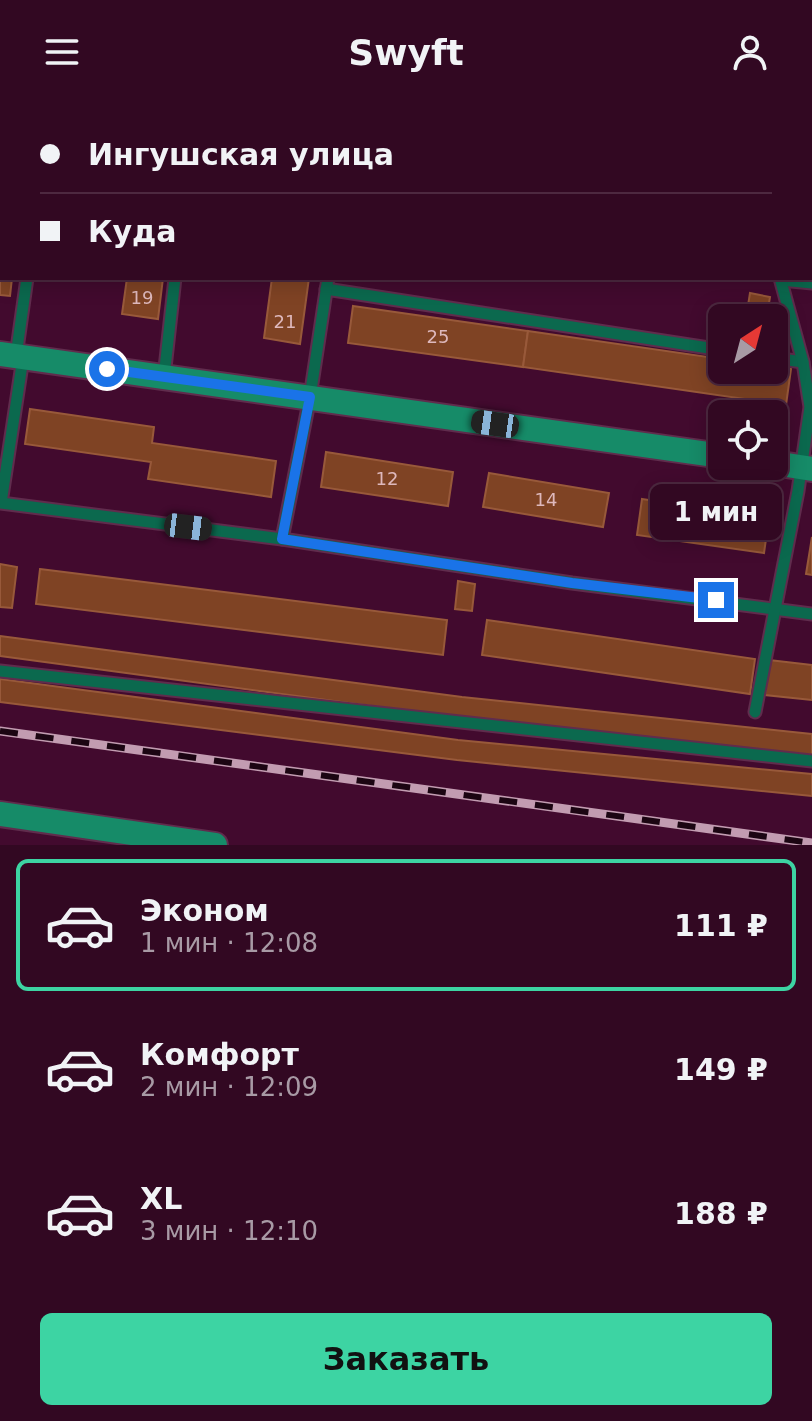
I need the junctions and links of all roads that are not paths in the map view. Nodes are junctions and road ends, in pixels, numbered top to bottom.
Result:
1 (27, 280) edge
2 (175, 280) edge
3 (780, 280) edge
4 (788, 280) edge
5 (812, 283) edge
6 (327, 284) edge
7 (708, 348) edge
8 (13, 356) edge
9 (788, 360) edge
10 (803, 362) junction
11 (164, 377) junction
12 (310, 397) junction
13 (708, 454) edge
14 (806, 468) edge
15 (282, 539) junction
16 (774, 607) junction
17 (812, 614) edge
18 (0, 671) edge
19 (755, 712) dead end
20 (812, 761) edge
21 (0, 814) edge
22 (215, 845) edge

1 - 8 lane
2 - 11 lane
3 - 10 lane
4 - 5 lane
6 - 7 lane
6 - 12 lane
8 - 11 street
8 - 15 lane
9 - 10 lane
10 - 14 lane
11 - 12 street
12 - 13 street
12 - 15 lane
14 - 16 lane
15 - 16 lane
16 - 17 lane
16 - 19 lane
18 - 20 lane
21 - 22 street

